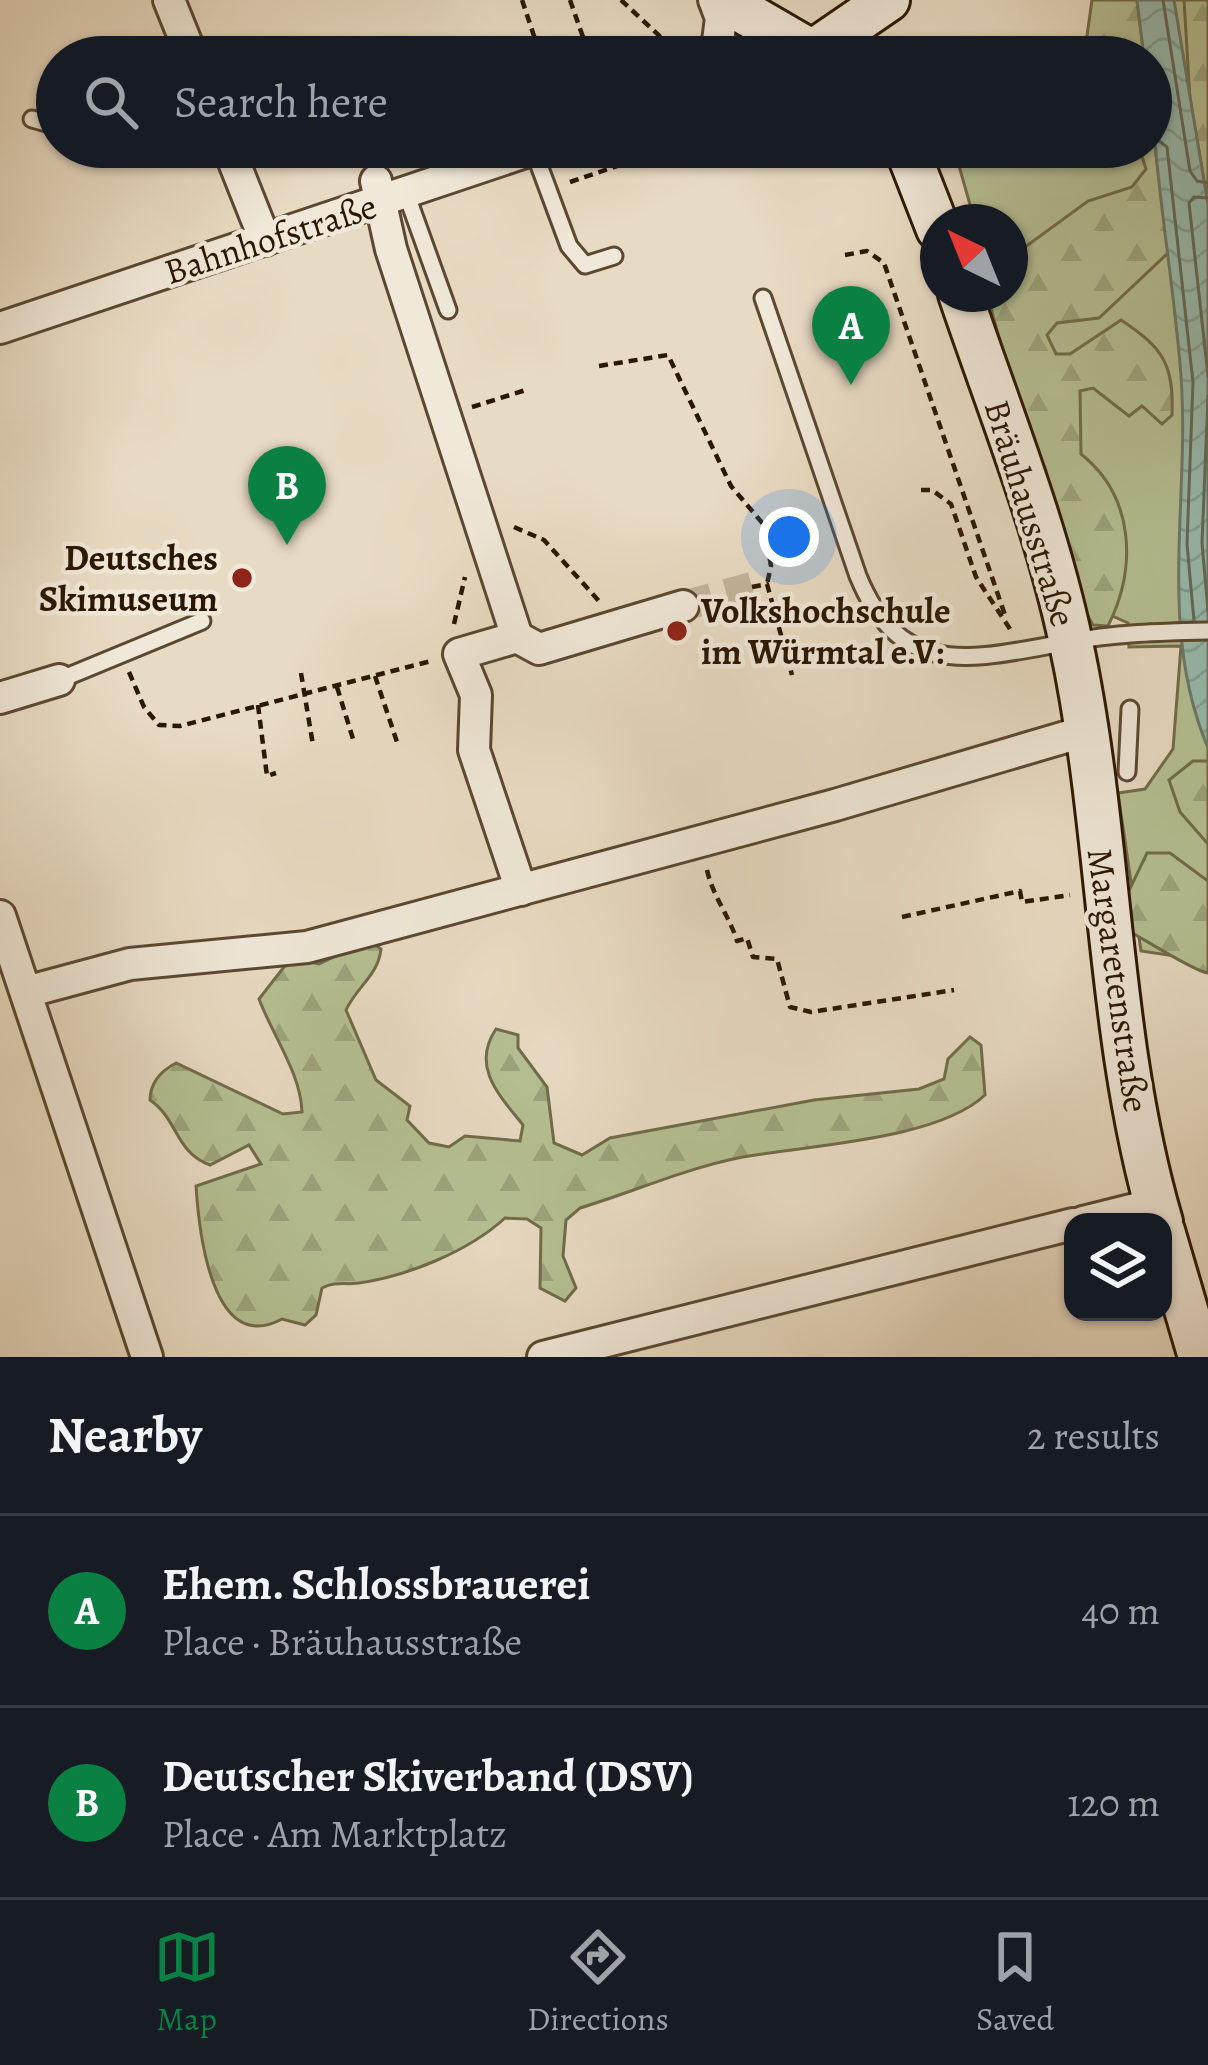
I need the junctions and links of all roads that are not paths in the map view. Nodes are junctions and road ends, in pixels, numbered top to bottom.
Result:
1 (169, 0) edge
2 (719, 0) edge
3 (888, 0) edge
4 (184, 36) edge
5 (719, 36) edge
6 (779, 36) edge
7 (837, 36) edge
8 (32, 119) dead end
9 (36, 120) edge
10 (236, 168) edge
11 (469, 168) edge
12 (542, 168) edge
13 (915, 168) edge
14 (388, 192) junction
15 (929, 204) edge
16 (265, 240) junction
17 (614, 256) dead end
18 (763, 298) dead end
19 (448, 310) dead end
20 (966, 312) edge
21 (0, 328) edge
22 (683, 606) tunnel mouth
23 (202, 620) dead end
24 (1208, 631) edge
25 (517, 637) junction
26 (1071, 641) junction
27 (59, 680) joint
28 (0, 698) edge
29 (1130, 709) dead end
30 (1100, 735) junction
31 (1127, 772) dead end
32 (521, 890) junction
33 (0, 916) edge
34 (26, 992) junction
35 (1159, 1213) edge
36 (1064, 1226) edge
37 (1172, 1260) edge
38 (557, 1355) edge
39 (147, 1357) edge
40 (1200, 1357) edge

1 - 4 street
2 - 5 street
2 - 6 street
3 - 7 street
8 - 9 lane
10 - 16 street
11 - 14 street, Bahnhofstraße
12 - 17 lane
13 - 15 street
14 - 16 street, Bahnhofstraße
14 - 19 lane
14 - 25 street
16 - 21 street, Bahnhofstraße
18 - 26 lane
20 - 26 street, Bräuhausstraße
22 - 25 street
23 - 27 lane
24 - 26 lane
25 - 32 street
26 - 30 street, Bräuhausstraße
27 - 28 street
29 - 30 lane
30 - 31 lane
30 - 32 street
30 - 35 street, Margaretenstraße
32 - 34 street
33 - 34 street
34 - 39 street
36 - 38 street
37 - 40 street, Margaretenstraße

